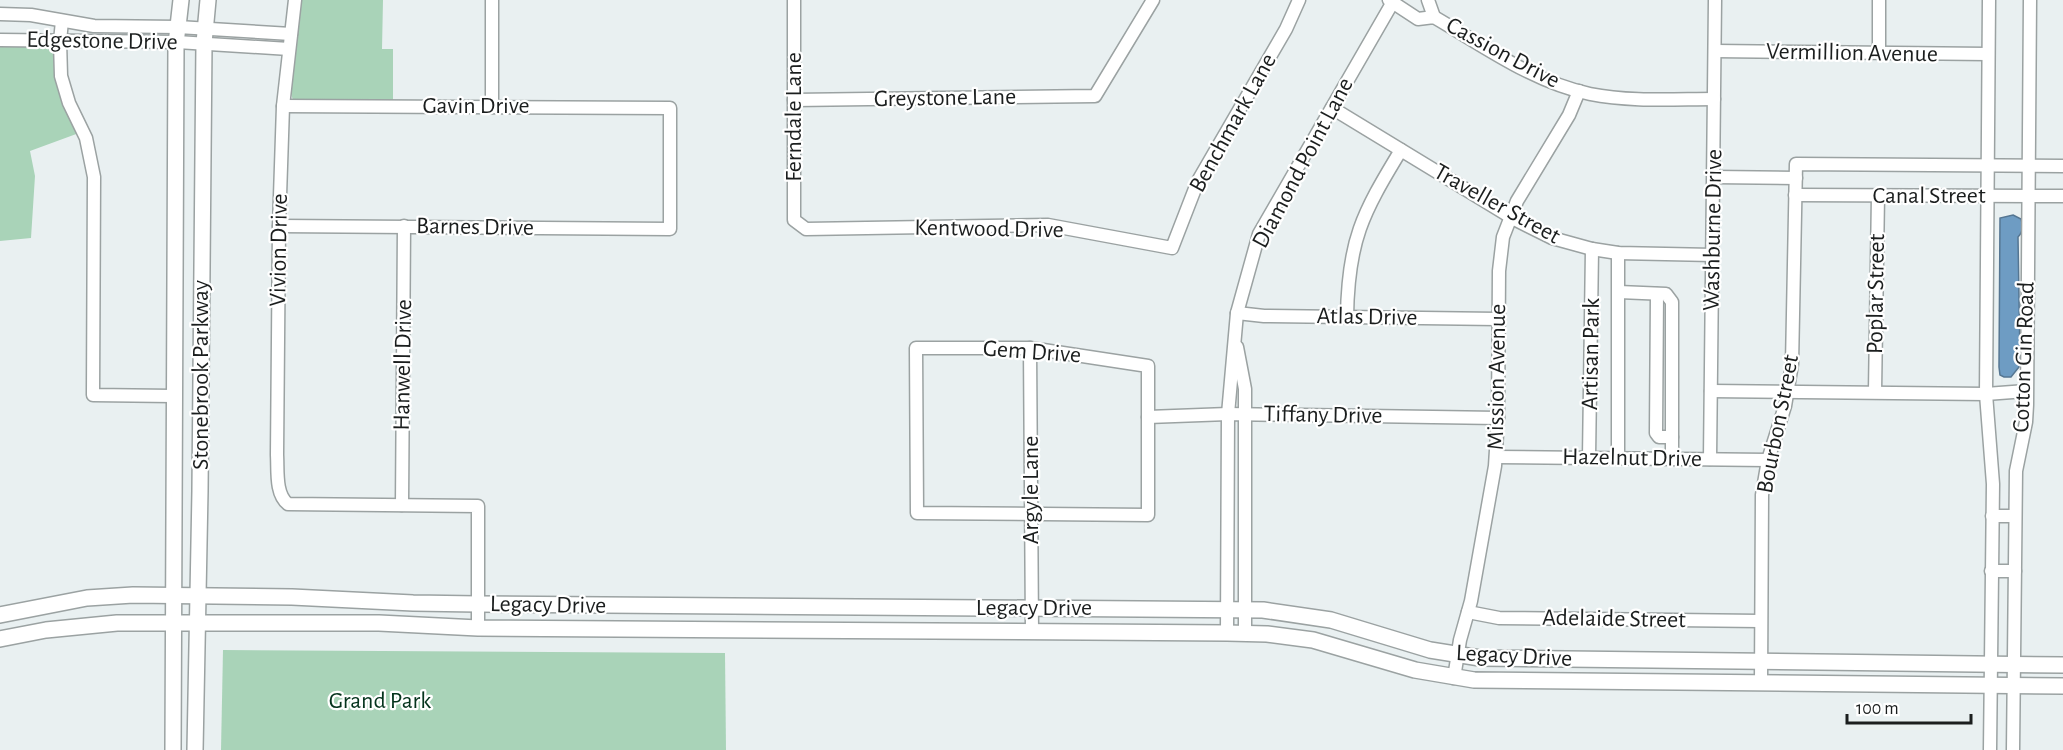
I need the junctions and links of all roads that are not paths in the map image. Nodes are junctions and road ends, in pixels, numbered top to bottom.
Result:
1 (181, 0) edge
2 (208, 0) edge
3 (295, 0) edge
4 (492, 0) edge
5 (794, 0) edge
6 (1153, 0) edge
7 (1299, 0) edge
8 (1428, 0) edge
9 (1715, 0) edge
10 (1879, 0) edge
11 (1989, 0) edge
12 (2030, 0) edge
13 (1392, 1) edge
14 (0, 14) edge
15 (1434, 17) junction
16 (62, 21) junction
17 (177, 34) junction
18 (291, 34) junction
19 (204, 35) junction
20 (0, 40) edge
21 (60, 41) junction
22 (290, 49) junction
23 (1715, 51) junction
24 (1879, 53) junction
25 (1988, 54) junction
26 (1579, 91) junction
27 (794, 99) junction
28 (1714, 99) junction
29 (283, 106) junction
30 (492, 106) junction
31 (1332, 108) junction
32 (1401, 150) junction
33 (1796, 164) joint
34 (1987, 165) junction
35 (2028, 165) junction
36 (2063, 166) edge
37 (1714, 177) junction
38 (1796, 178) junction
39 (1795, 195) junction
40 (1878, 195) junction
41 (1987, 196) junction
42 (2028, 196) junction
43 (2063, 196) edge
44 (1510, 216) junction
45 (279, 225) junction
46 (404, 226) junction
47 (670, 229) joint
48 (806, 229) joint
49 (1172, 248) joint
50 (1592, 249) junction
51 (1618, 253) junction
52 (1713, 255) junction
53 (1618, 292) junction
54 (1237, 313) junction
55 (1347, 317) junction
56 (1498, 319) junction
57 (1234, 334) junction
58 (1030, 348) junction
59 (1711, 391) junction
60 (2026, 391) junction
61 (1788, 392) junction
62 (1875, 392) junction
63 (1986, 394) junction
64 (173, 396) junction
65 (201, 397) junction
66 (1228, 414) junction
67 (1245, 414) junction
68 (1148, 417) junction
69 (1498, 418) junction
70 (1496, 457) junction
71 (1589, 458) junction
72 (1618, 458) junction
73 (1672, 459) junction
74 (1710, 459) junction
75 (1768, 460) junction
76 (402, 505) junction
77 (1030, 514) junction
78 (1992, 516) junction
79 (2015, 516) junction
80 (1991, 572) junction
81 (2015, 572) junction
82 (174, 595) junction
83 (196, 596) junction
84 (478, 604) junction
85 (733, 605) junction
86 (1032, 608) junction
87 (1228, 610) junction
88 (1245, 610) junction
89 (1467, 612) junction
90 (0, 615) edge
91 (1760, 621) junction
92 (174, 623) junction
93 (196, 623) junction
94 (478, 628) junction
95 (733, 628) junction
96 (1032, 631) junction
97 (1227, 633) junction
98 (1245, 633) junction
99 (0, 639) edge
100 (1457, 655) junction
101 (1761, 661) junction
102 (1990, 663) junction
103 (2014, 664) junction
104 (2063, 664) edge
105 (1454, 678) junction
106 (1761, 683) junction
107 (1990, 685) junction
108 (2014, 686) junction
109 (2063, 686) edge
110 (172, 750) edge
111 (195, 750) edge
112 (1990, 750) edge
113 (2013, 750) edge

1 - 17 main road, Stonebrook Parkway
2 - 19 main road, Stonebrook Parkway
3 - 18 street, Vivion Drive
4 - 30 street
5 - 27 street, Ferndale Lane
6 - 27 street, Greystone Lane
7 - 49 street, Benchmark Lane
8 - 15 street, Cassion Drive
9 - 23 street, Washburne Drive
10 - 24 street
11 - 25 street, Cotton Gin Road
12 - 35 street, Cotton Gin Road
13 - 15 street, Cassion Drive
13 - 31 street, Diamond Point Lane
14 - 16 street, Edgestone Drive
15 - 26 street, Cassion Drive
16 - 17 street, Edgestone Drive
16 - 21 street
17 - 19 street, Edgestone Drive
17 - 21 street, Edgestone Drive
17 - 64 main road, Stonebrook Parkway
18 - 19 street
18 - 22 street, Vivion Drive
19 - 22 street
19 - 65 main road, Stonebrook Parkway
20 - 21 street, Edgestone Drive
21 - 64 street
22 - 29 street, Vivion Drive
23 - 24 street, Vermillion Avenue
23 - 28 street, Washburne Drive
24 - 25 street, Vermillion Avenue
25 - 34 street, Cotton Gin Road
26 - 28 street, Cassion Drive
26 - 44 street, Mission Avenue
27 - 48 street, Ferndale Lane
28 - 37 street, Washburne Drive
29 - 30 street, Gavin Drive
29 - 45 street, Vivion Drive
30 - 47 street, Gavin Drive
31 - 32 street, Traveller Street
31 - 54 street, Diamond Point Lane
32 - 44 street, Traveller Street
32 - 55 street
33 - 34 street, Canal Street
33 - 38 street, Bourbon Street
34 - 35 street, Canal Street
34 - 41 street, Cotton Gin Road
35 - 36 street, Canal Street
35 - 42 street, Cotton Gin Road
37 - 38 street
37 - 52 street, Washburne Drive
38 - 39 street, Bourbon Street
39 - 40 street, Canal Street
39 - 61 street, Bourbon Street
40 - 41 street, Canal Street
40 - 62 street, Poplar Street
41 - 42 street, Canal Street
41 - 63 street, Cotton Gin Road
42 - 43 street, Canal Street
42 - 60 street, Cotton Gin Road
44 - 50 street, Traveller Street
44 - 56 street, Mission Avenue
45 - 46 street, Barnes Drive
45 - 76 street, Vivion Drive
46 - 47 street, Barnes Drive
46 - 76 street, Hanwell Drive
48 - 49 street, Kentwood Drive
50 - 51 street, Traveller Street
50 - 71 street, Artisan Park
51 - 52 street, Traveller Street
51 - 53 street, Artisan Park
52 - 59 street, Washburne Drive
53 - 72 street, Artisan Park
53 - 73 street
54 - 55 street, Atlas Drive
54 - 57 street, Diamond Point Lane
55 - 56 street, Atlas Drive
56 - 69 street, Mission Avenue
57 - 66 street, Diamond Point Lane
57 - 67 street, Diamond Point Lane
58 - 68 street, Gem Drive
58 - 77 street, Argyle Lane
58 - 77 street, Gem Drive
59 - 61 street
59 - 74 street, Washburne Drive
60 - 63 street
60 - 79 street, Cotton Gin Road
61 - 62 street
61 - 75 street, Bourbon Street
62 - 63 street
63 - 78 street, Cotton Gin Road
64 - 65 main road
64 - 82 main road, Stonebrook Parkway
65 - 83 main road, Stonebrook Parkway
66 - 67 street, Tiffany Drive
66 - 68 street, Tiffany Drive
66 - 87 street, Diamond Point Lane
67 - 69 street, Tiffany Drive
67 - 88 street, Diamond Point Lane
68 - 77 street
69 - 70 street, Mission Avenue
70 - 71 street, Hazelnut Drive
70 - 89 street, Mission Avenue
71 - 72 street, Hazelnut Drive
72 - 73 street, Hazelnut Drive
73 - 74 street, Hazelnut Drive
74 - 75 street, Hazelnut Drive
75 - 91 street, Bourbon Street
76 - 84 street
77 - 86 street, Argyle Lane
78 - 79 street
78 - 80 street, Cotton Gin Road
79 - 81 street, Cotton Gin Road
80 - 81 street
80 - 102 street, Cotton Gin Road
81 - 103 street, Cotton Gin Road
82 - 83 main road, Legacy Drive
82 - 90 main road, Legacy Drive
82 - 92 main road, Stonebrook Parkway
83 - 84 main road, Legacy Drive
83 - 93 main road, Stonebrook Parkway
84 - 85 main road, Legacy Drive
84 - 94 street
85 - 86 main road, Legacy Drive
85 - 95 main road
86 - 87 main road, Legacy Drive
86 - 96 street, Argyle Lane
87 - 88 main road, Legacy Drive
87 - 97 street, Diamond Point Lane
88 - 98 street, Diamond Point Lane
88 - 100 main road, Legacy Drive
89 - 91 street, Adelaide Street
89 - 100 street, Mission Avenue
91 - 101 street, Bourbon Street
92 - 93 main road, Legacy Drive
92 - 99 main road, Legacy Drive
92 - 110 main road, Stonebrook Parkway
93 - 94 main road, Legacy Drive
93 - 111 main road, Stonebrook Parkway
94 - 95 main road, Legacy Drive
95 - 96 main road, Legacy Drive
96 - 97 main road, Legacy Drive
97 - 98 main road, Legacy Drive
98 - 105 main road, Legacy Drive
100 - 101 main road, Legacy Drive
100 - 105 street, Mission Avenue
101 - 102 main road, Legacy Drive
101 - 106 street, Bourbon Street
102 - 103 main road, Legacy Drive
102 - 107 street, Cotton Gin Road
103 - 104 main road, Legacy Drive
103 - 108 street, Cotton Gin Road
105 - 106 main road, Legacy Drive
106 - 107 main road, Legacy Drive
107 - 108 main road, Legacy Drive
107 - 112 street, Cotton Gin Road
108 - 109 main road, Legacy Drive
108 - 113 street, Cotton Gin Road

